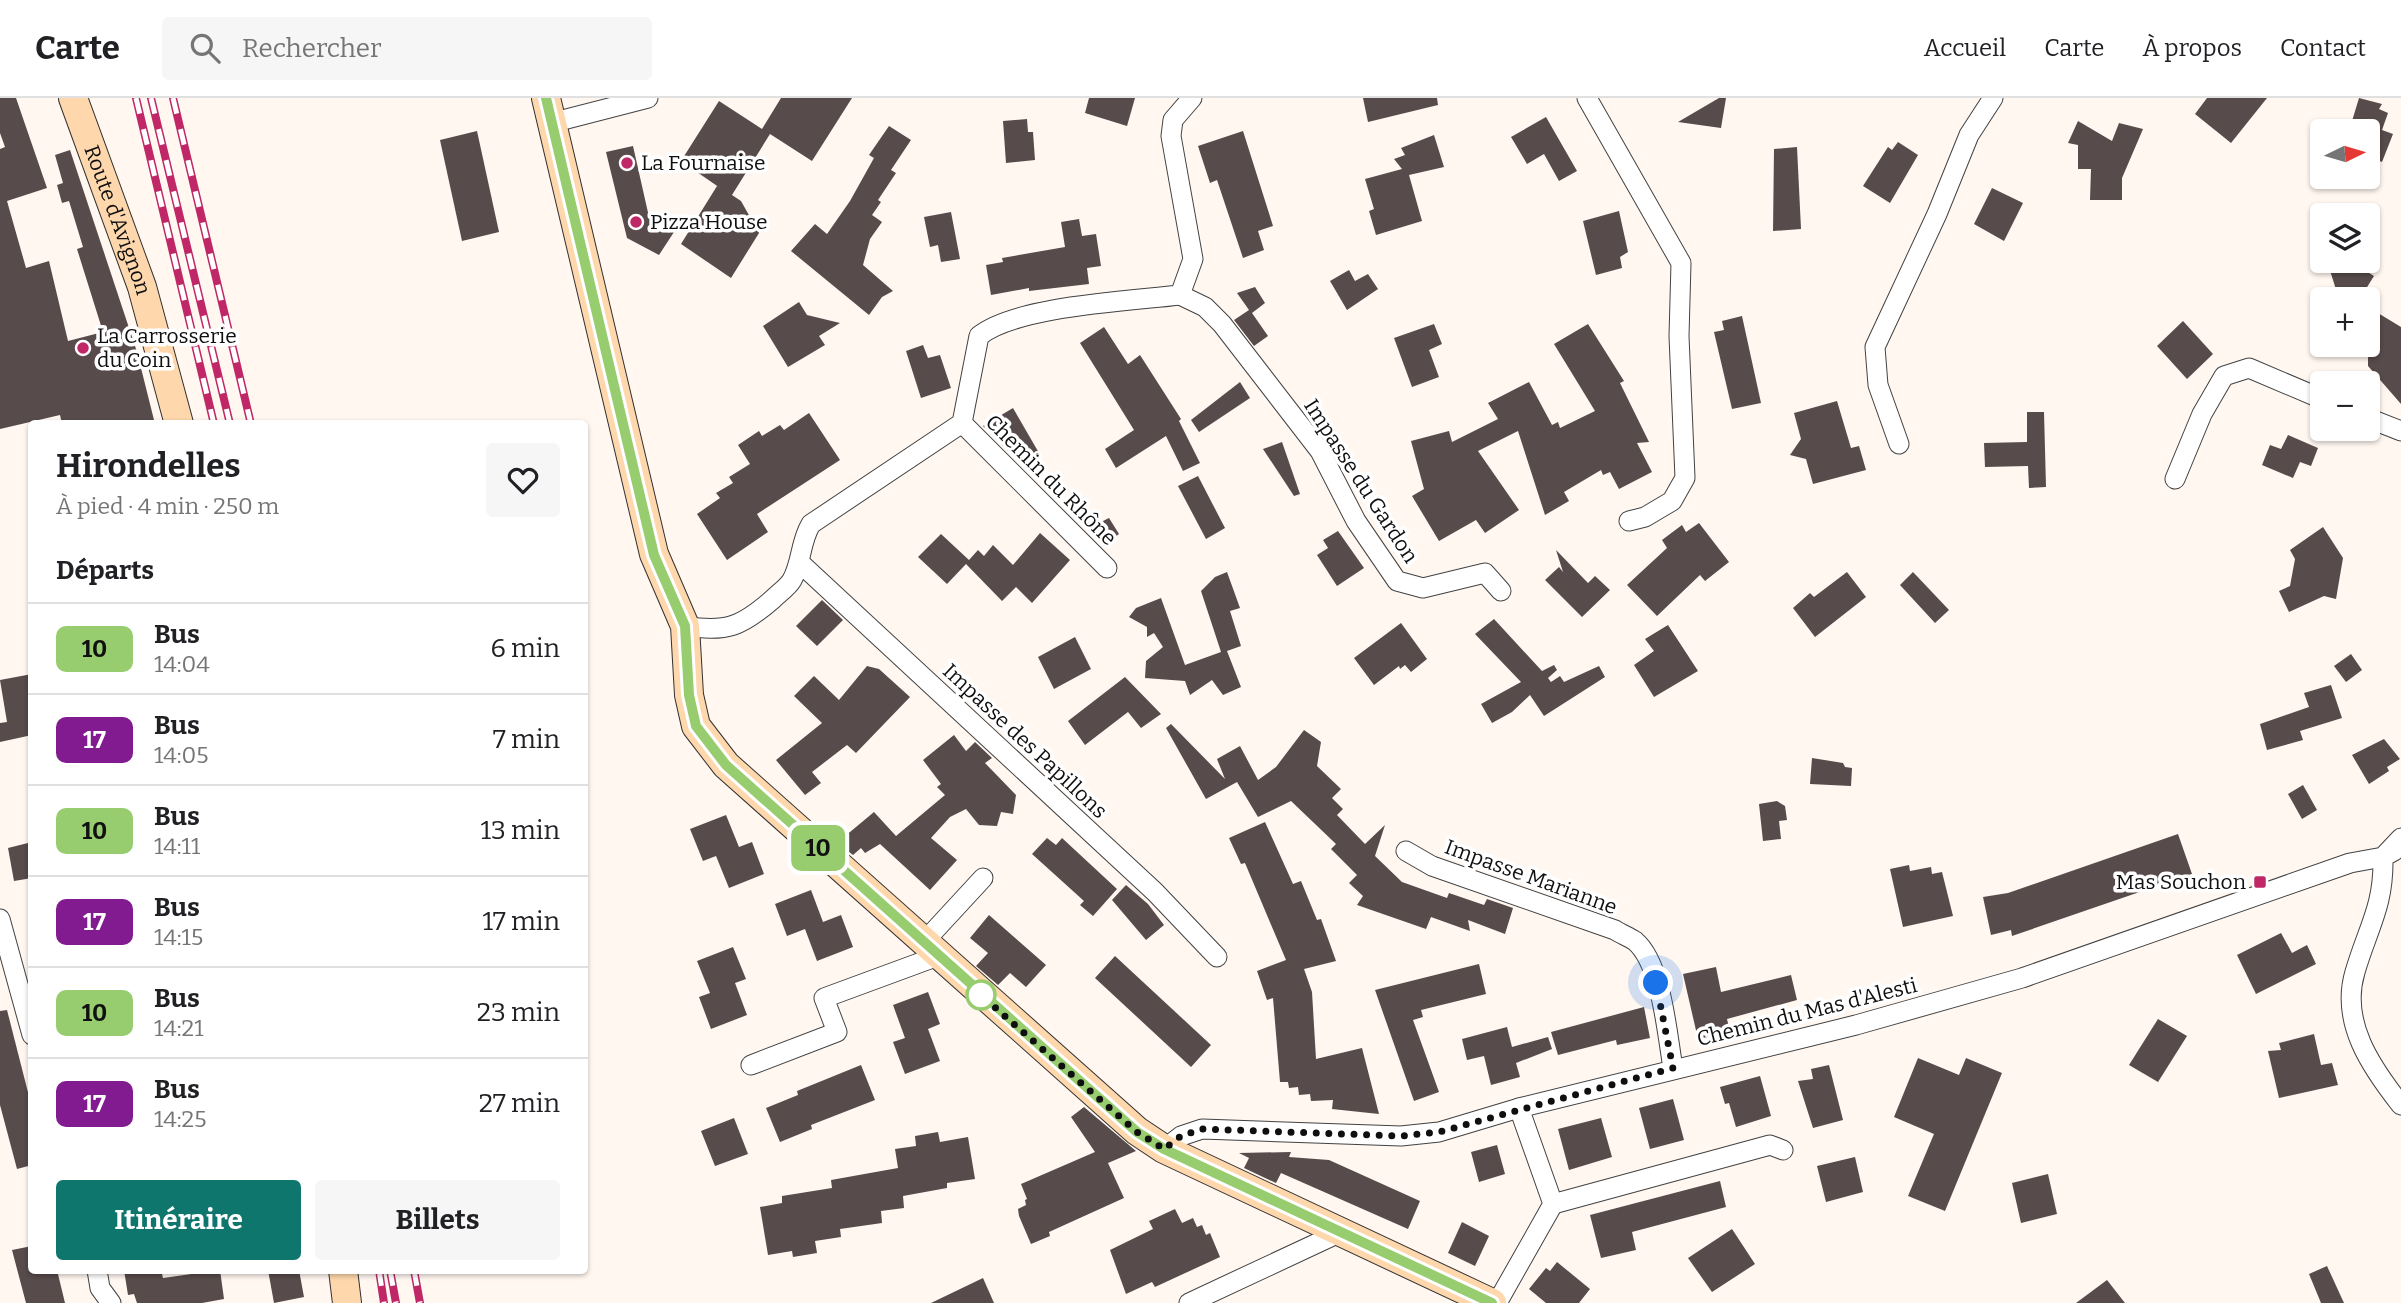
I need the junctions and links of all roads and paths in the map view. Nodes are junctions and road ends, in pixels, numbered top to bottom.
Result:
1 (73, 98) edge
2 (648, 98) edge
3 (1192, 98) edge
4 (1587, 98) edge
5 (1993, 98) edge
6 (549, 111) edge
7 (1180, 295) junction
8 (2310, 394) edge
9 (178, 420) edge
10 (962, 423) junction
11 (2380, 423) edge
12 (2401, 431) edge
13 (1899, 444) dead end
14 (2175, 480) dead end
15 (1629, 520) dead end
16 (799, 562) junction
17 (1107, 568) dead end
18 (1500, 591) dead end
19 (685, 626) junction
20 (2401, 838) edge
21 (2401, 847) edge
22 (1406, 851) dead end
23 (2383, 857) junction
24 (983, 878) dead end
25 (0, 919) edge
26 (930, 949) junction
27 (1217, 957) dead end
28 (28, 1020) edge
29 (751, 1065) dead end
30 (1673, 1068) junction
31 (2401, 1105) edge
32 (1519, 1108) junction
33 (1164, 1149) junction
34 (1783, 1150) dead end
35 (1553, 1204) junction
36 (1340, 1232) junction
37 (343, 1274) edge
38 (347, 1303) edge
39 (1189, 1303) edge
40 (1494, 1303) edge

1 - 9 street, Route d'Avignon
2 - 6 street
3 - 7 street
4 - 15 street
5 - 13 street
6 - 19 street
7 - 10 street
7 - 18 street, Impasse du Gardon
8 - 14 street
10 - 16 street
10 - 17 street, Chemin du Rhône
11 - 12 street
16 - 19 street
16 - 27 street, Impasse des Papillons
19 - 26 street
20 - 23 street
21 - 23 street, Chemin du Mas d'Alesti
22 - 30 street, Impasse Marianne
23 - 30 street, Chemin du Mas d'Alesti
23 - 31 street
24 - 26 street
25 - 28 street
26 - 29 street
26 - 33 street
30 - 32 street, Chemin du Mas d'Alesti
32 - 33 street, Chemin du Mas d'Alesti
32 - 35 street
33 - 36 street
34 - 35 street
35 - 40 street
36 - 39 street
36 - 40 street
37 - 38 street

